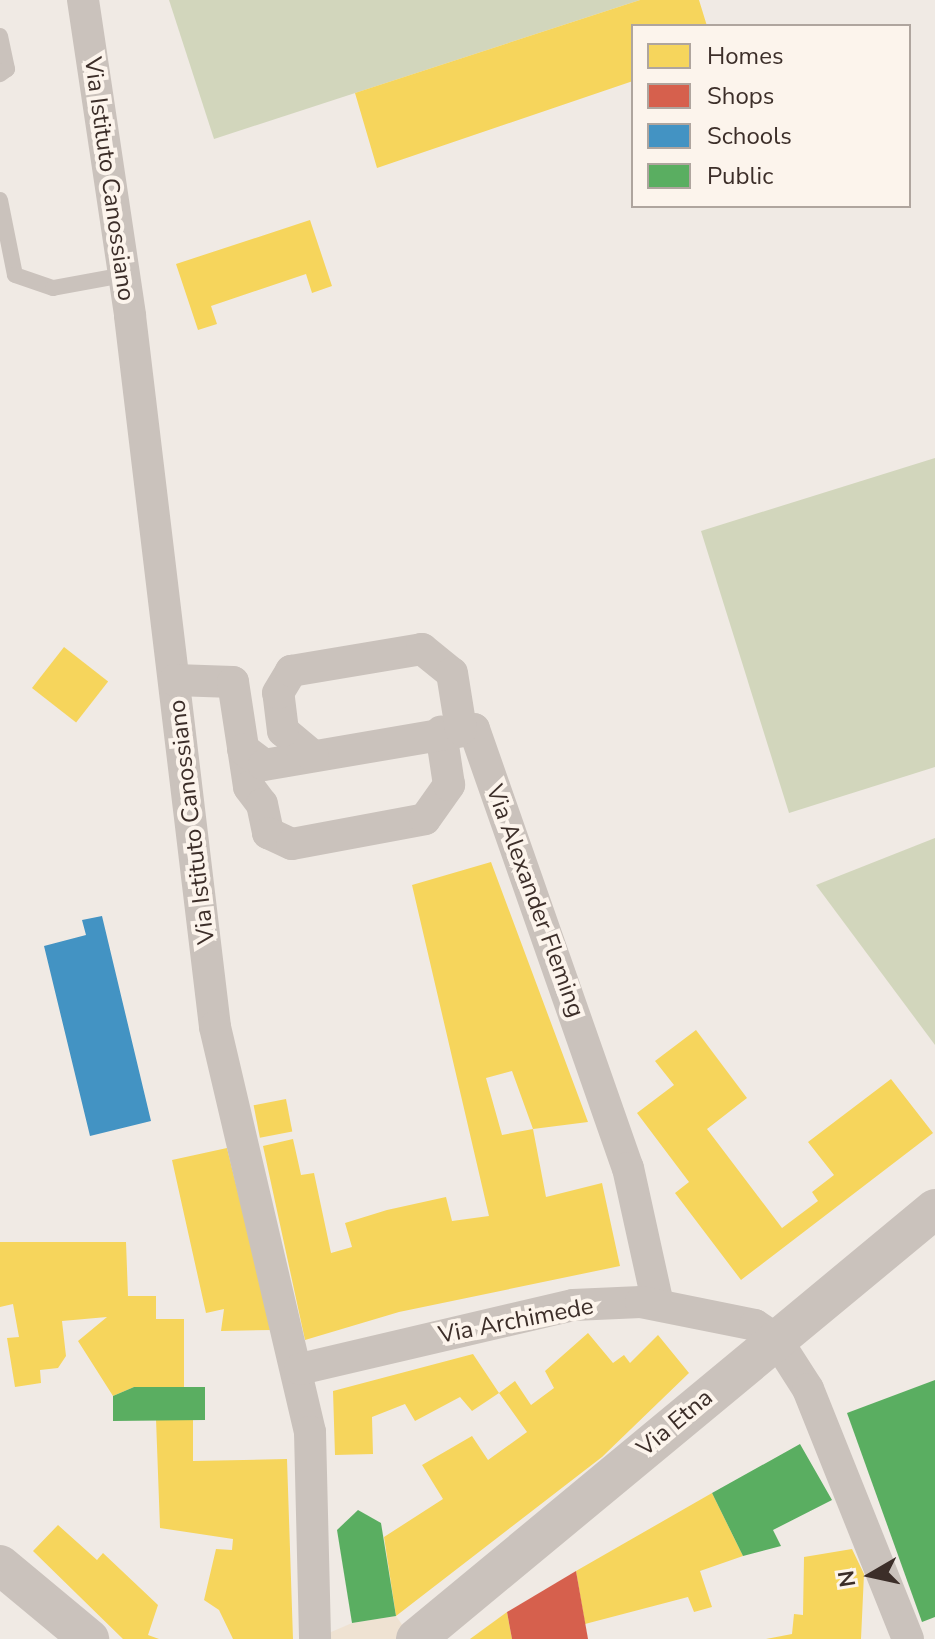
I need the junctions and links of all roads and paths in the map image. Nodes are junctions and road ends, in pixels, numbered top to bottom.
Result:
1 (83, 0) edge
2 (0, 36) edge
3 (0, 74) edge
4 (0, 200) edge
5 (124, 275) junction
6 (175, 680) junction
7 (451, 730) junction
8 (243, 749) junction
9 (300, 758) junction
10 (262, 804) junction
11 (935, 1209) edge
12 (658, 1304) junction
13 (776, 1339) junction
14 (300, 1369) junction
15 (0, 1565) edge
16 (89, 1639) edge
17 (315, 1639) edge
18 (416, 1639) edge
19 (908, 1639) edge

1 - 5 street, Via Istituto Canossiano
2 - 3 lane
4 - 5 lane
5 - 6 street, Via Istituto Canossiano
6 - 8 street
6 - 14 street, Via Istituto Canossiano
7 - 9 street
7 - 9 street
7 - 10 street
7 - 12 street, Via Alexander Fleming
8 - 9 street
8 - 10 street
9 - 10 street
11 - 13 street, Via Etna
12 - 13 street, Via Archimede
12 - 14 street, Via Archimede
13 - 18 street, Via Etna
13 - 19 street
14 - 17 street, Via Istituto Canossiano
15 - 16 street

